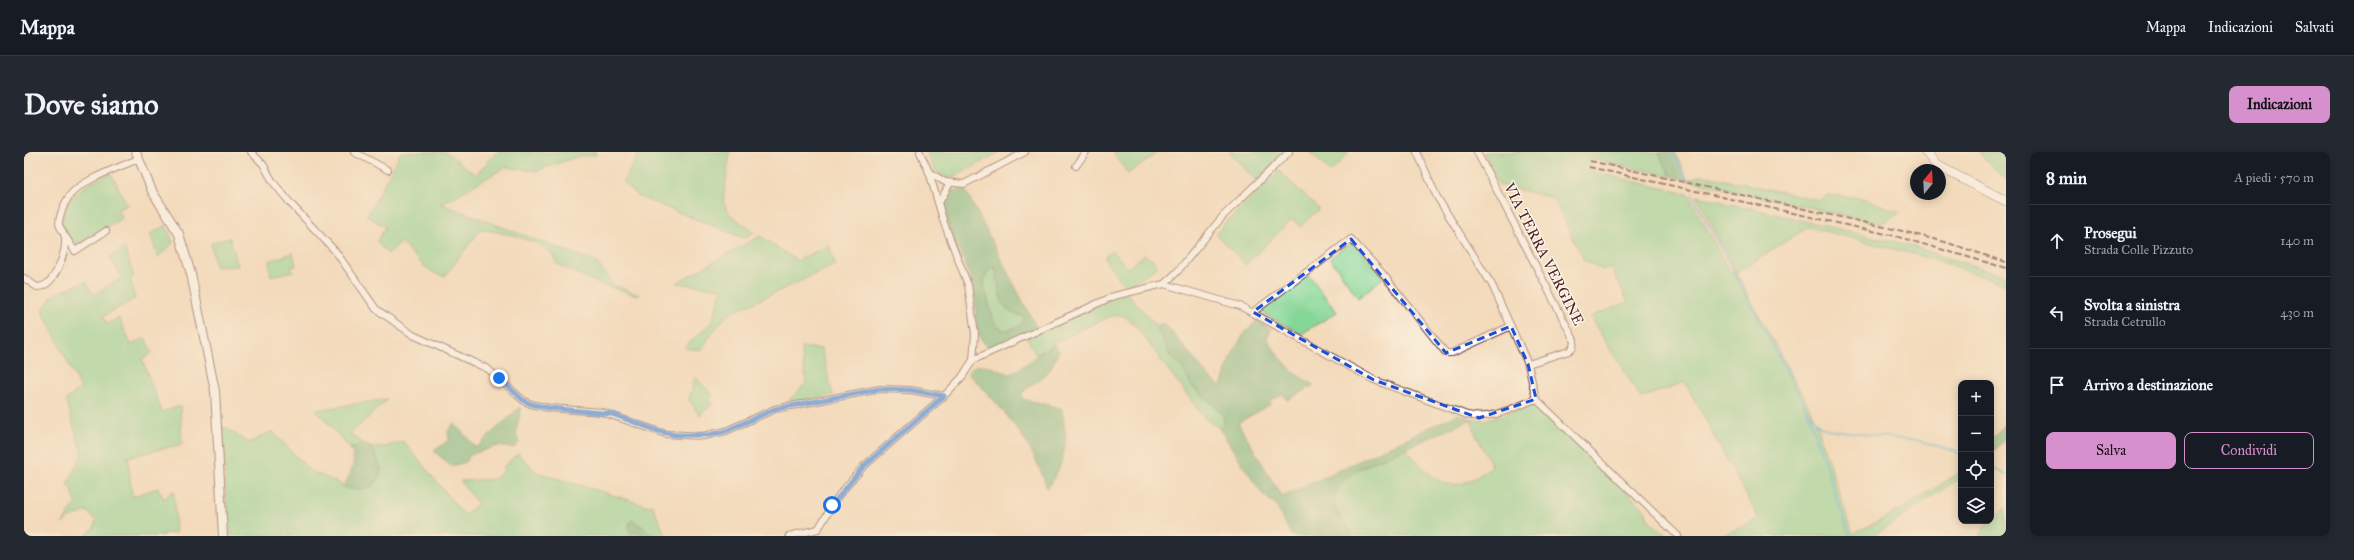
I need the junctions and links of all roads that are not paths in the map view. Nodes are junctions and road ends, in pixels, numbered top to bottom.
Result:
1 (252, 152) edge
2 (354, 152) edge
3 (920, 152) edge
4 (1025, 152) edge
5 (1086, 152) edge
6 (1289, 152) edge
7 (1416, 152) edge
8 (1478, 152) edge
9 (1926, 152) edge
10 (137, 156) edge
11 (1076, 166) dead end
12 (388, 170) dead end
13 (929, 172) junction
14 (950, 183) junction
15 (2006, 201) edge
16 (939, 203) junction
17 (106, 231) dead end
18 (65, 236) junction
19 (24, 278) edge
20 (1164, 284) junction
21 (1253, 312) junction
22 (1511, 326) junction
23 (973, 360) junction
24 (1528, 364) junction
25 (944, 396) junction
26 (1536, 399) junction
27 (223, 536) edge
28 (789, 536) edge
29 (1678, 536) edge

1 - 25 street
2 - 12 street
3 - 13 street
4 - 14 street
5 - 11 street
6 - 20 street
7 - 22 street
8 - 24 street, VIA TERRA VERGINE
9 - 15 main road
10 - 18 street
10 - 27 street
13 - 14 street
13 - 16 street
14 - 16 street
16 - 23 street
17 - 18 street
18 - 19 street
20 - 21 street
20 - 23 street
21 - 22 street
21 - 26 street
22 - 24 street
23 - 25 street
24 - 26 street
25 - 28 street
26 - 29 street

